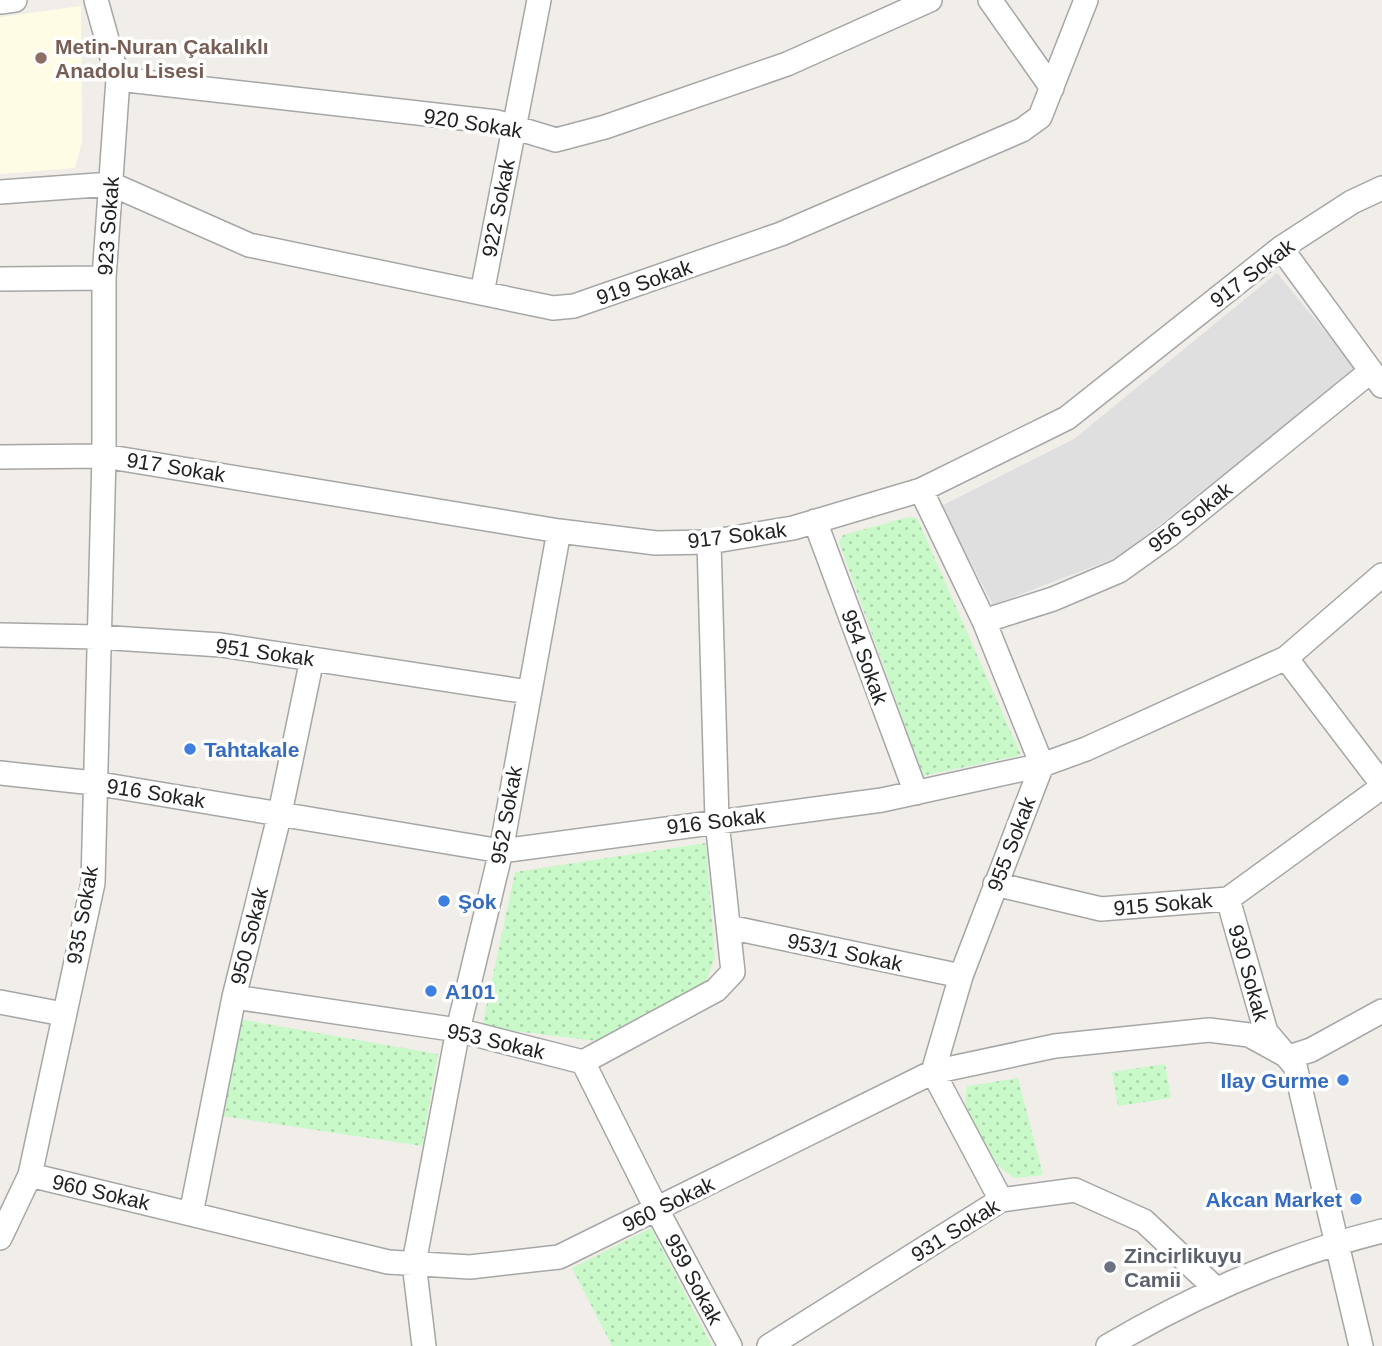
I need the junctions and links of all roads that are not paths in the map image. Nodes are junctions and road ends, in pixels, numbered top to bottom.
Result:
1 (15, 0) edge
2 (96, 0) edge
3 (539, 0) edge
4 (930, 0) edge
5 (990, 0) edge
6 (1086, 0) edge
7 (0, 2) edge
8 (118, 79) junction
9 (1052, 88) junction
10 (513, 126) junction
11 (111, 184) junction
12 (1382, 188) edge
13 (0, 192) edge
14 (1281, 248) junction
15 (104, 278) junction
16 (0, 279) edge
17 (482, 293) junction
18 (1377, 379) edge
19 (104, 456) junction
20 (0, 457) edge
21 (921, 490) junction
22 (814, 521) junction
23 (559, 531) junction
24 (709, 542) junction
25 (1382, 575) edge
26 (984, 621) junction
27 (0, 635) edge
28 (98, 637) junction
29 (312, 659) junction
30 (1286, 659) junction
31 (528, 692) junction
32 (1042, 765) junction
33 (0, 773) edge
34 (94, 783) junction
35 (1382, 785) edge
36 (916, 793) junction
37 (280, 813) junction
38 (717, 821) junction
39 (501, 851) junction
40 (995, 884) junction
41 (1228, 899) junction
42 (729, 927) junction
43 (961, 976) junction
44 (234, 997) junction
45 (0, 1002) edge
46 (1382, 1011) edge
47 (62, 1014) junction
48 (458, 1030) junction
49 (1289, 1057) junction
50 (583, 1062) junction
51 (933, 1072) junction
52 (30, 1175) junction
53 (1001, 1200) junction
54 (657, 1210) junction
55 (191, 1214) junction
56 (1382, 1231) edge
57 (0, 1238) edge
58 (1338, 1242) junction
59 (414, 1263) junction
60 (1216, 1289) junction
61 (424, 1346) edge
62 (730, 1346) edge
63 (769, 1346) edge
64 (1108, 1346) edge
65 (1361, 1346) edge

1 - 7 street
2 - 8 street, 923 Sokak
3 - 10 street, 922 Sokak
4 - 10 street, 920 Sokak
5 - 9 street
6 - 9 street, 919 Sokak
8 - 10 street, 920 Sokak
8 - 11 street, 923 Sokak
9 - 17 street, 919 Sokak
10 - 17 street, 922 Sokak
11 - 13 street
11 - 15 street, 923 Sokak
11 - 17 street, 919 Sokak
12 - 14 street, 917 Sokak
14 - 18 street
14 - 21 street, 917 Sokak
15 - 16 street
15 - 19 street, 923 Sokak
18 - 26 street, 956 Sokak
19 - 20 street, 917 Sokak
19 - 23 street, 917 Sokak
19 - 28 street, 935 Sokak
21 - 22 street, 917 Sokak
21 - 26 street
22 - 24 street, 917 Sokak
22 - 36 street, 954 Sokak
23 - 24 street, 917 Sokak
23 - 31 street, 952 Sokak
24 - 38 street
25 - 30 street, 916 Sokak
26 - 32 street
27 - 28 street, 951 Sokak
28 - 29 street, 951 Sokak
28 - 34 street, 935 Sokak
29 - 31 street, 951 Sokak
29 - 37 street, 950 Sokak
30 - 32 street, 916 Sokak
30 - 35 street
31 - 39 street, 952 Sokak
32 - 36 street, 916 Sokak
32 - 40 street, 955 Sokak
33 - 34 street, 916 Sokak
34 - 37 street, 916 Sokak
34 - 47 street, 935 Sokak
35 - 41 street, 915 Sokak
36 - 38 street, 916 Sokak
37 - 39 street, 916 Sokak
37 - 44 street, 950 Sokak
38 - 39 street, 916 Sokak
38 - 42 street
39 - 48 street, 952 Sokak
40 - 41 street, 915 Sokak
40 - 43 street, 955 Sokak
41 - 49 street, 930 Sokak
42 - 43 street, 953/1 Sokak
42 - 50 street
43 - 51 street, 955 Sokak
44 - 48 street, 953 Sokak
44 - 55 street, 950 Sokak
45 - 47 street
46 - 49 street
47 - 52 street, 935 Sokak
48 - 50 street, 953 Sokak
48 - 59 street, 952 Sokak
49 - 51 street, 960 Sokak
49 - 58 street, 930 Sokak
50 - 54 street, 959 Sokak
51 - 53 street
51 - 54 street, 960 Sokak
52 - 55 street, 960 Sokak
52 - 57 street, 935 Sokak
53 - 60 street, 931 Sokak
53 - 63 street, 931 Sokak
54 - 59 street, 960 Sokak
54 - 62 street, 959 Sokak
55 - 59 street, 960 Sokak
56 - 58 street
58 - 60 street
58 - 65 street, 930 Sokak
59 - 61 street, 952 Sokak
60 - 64 street

